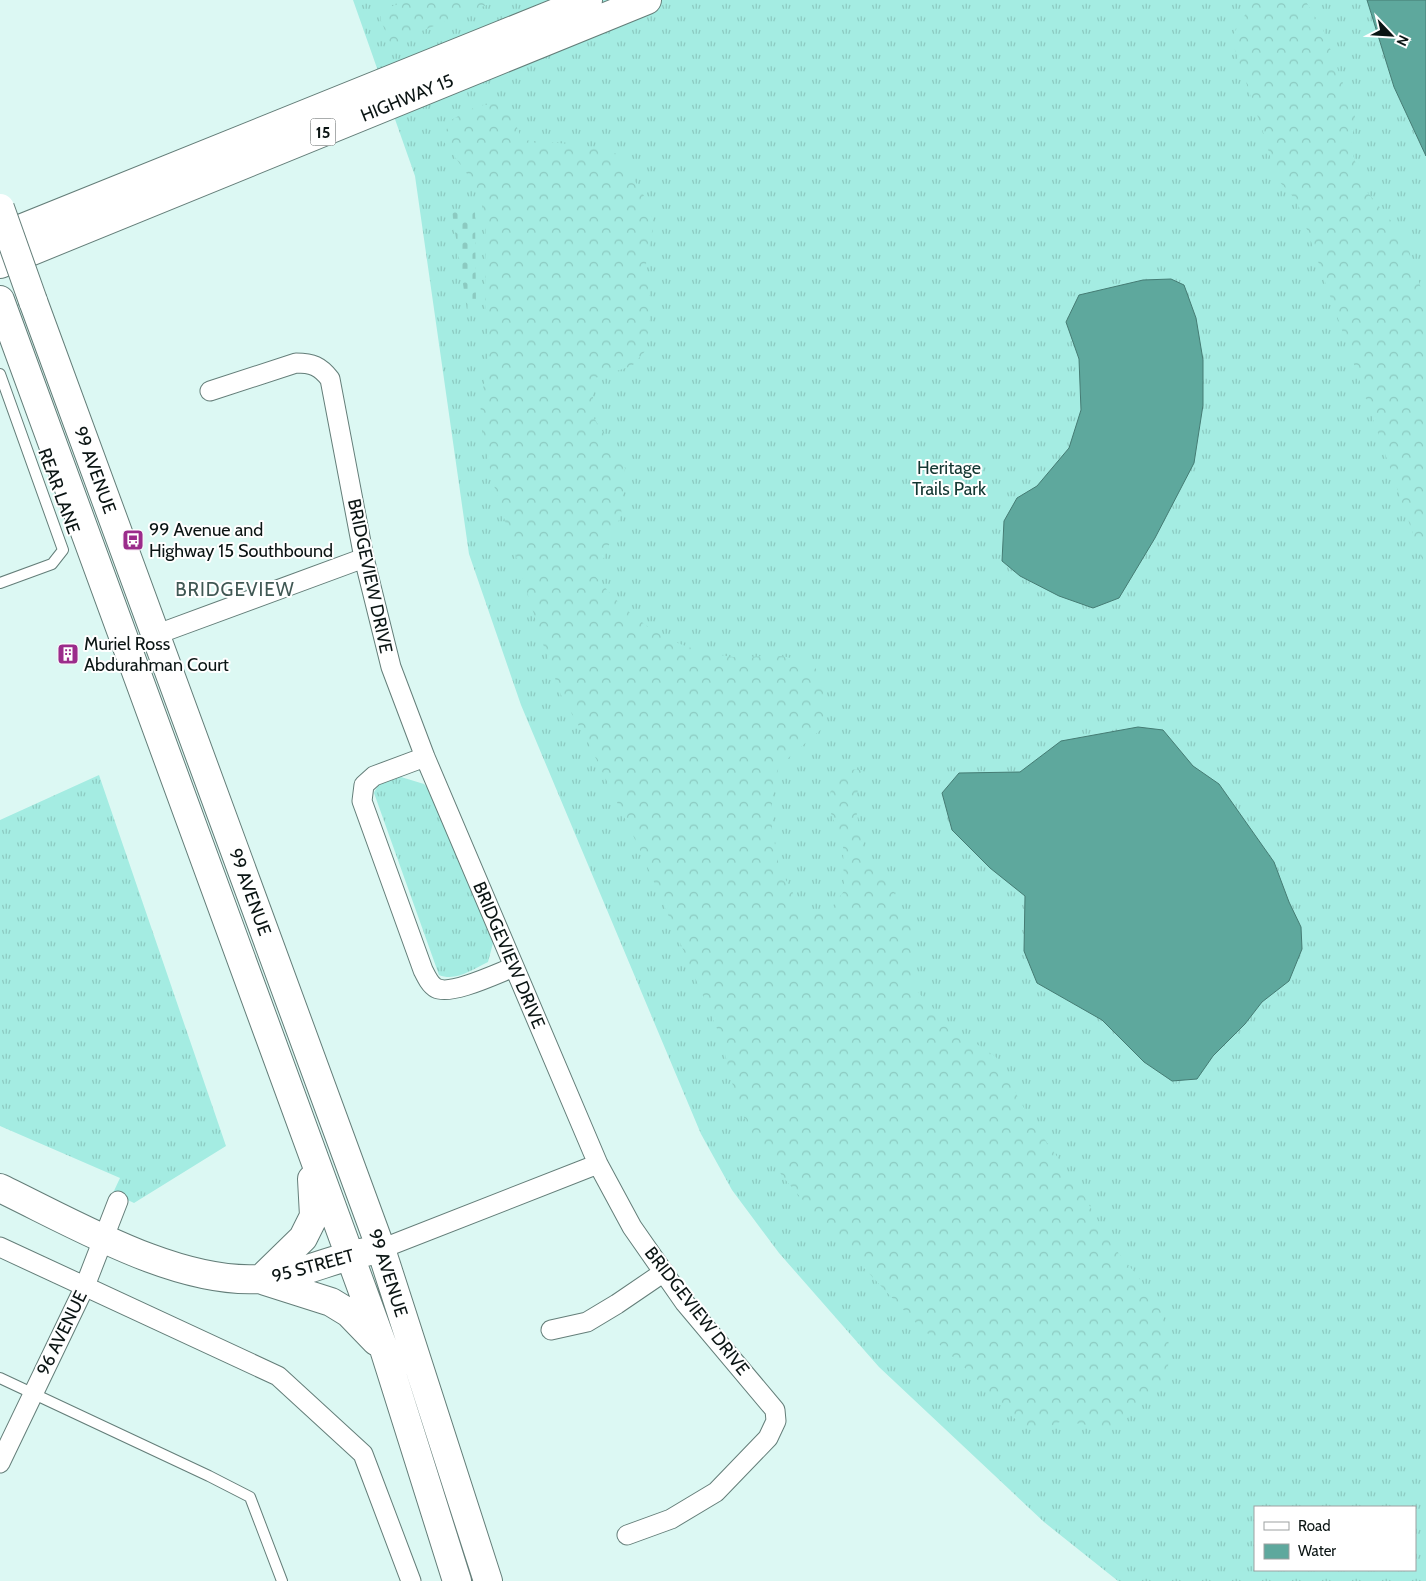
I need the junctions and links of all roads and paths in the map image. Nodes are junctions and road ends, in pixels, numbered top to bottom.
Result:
1 (588, 0) edge
2 (647, 0) edge
3 (0, 208) edge
4 (0, 237) edge
5 (0, 264) edge
6 (2, 305) edge
7 (0, 374) edge
8 (210, 390) dead end
9 (364, 558) junction
10 (0, 583) edge
11 (155, 635) junction
12 (425, 757) junction
13 (514, 968) junction
14 (310, 1150) junction
15 (598, 1164) junction
16 (0, 1188) edge
17 (118, 1201) dead end
18 (103, 1237) junction
19 (0, 1247) edge
20 (381, 1249) junction
21 (349, 1255) junction
22 (664, 1272) junction
23 (261, 1280) junction
24 (85, 1286) junction
25 (551, 1330) dead end
26 (384, 1349) junction
27 (0, 1378) edge
28 (33, 1394) junction
29 (0, 1463) edge
30 (627, 1536) dead end
31 (282, 1581) edge
32 (411, 1581) edge
33 (457, 1581) edge
34 (488, 1581) edge

1 - 4 main road, HIGHWAY 15
2 - 5 main road, HIGHWAY 15 / 15
3 - 11 main road, 99 AVENUE, bridge
6 - 14 main road, 99 AVENUE
7 - 10 lane, REAR LANE
8 - 9 street, BRIDGEVIEW DRIVE
9 - 11 street
9 - 12 street, BRIDGEVIEW DRIVE
11 - 20 main road, 99 AVENUE
12 - 13 street, BRIDGEVIEW DRIVE
12 - 13 street
13 - 15 street, BRIDGEVIEW DRIVE
14 - 21 main road, 99 AVENUE
14 - 23 main road
15 - 20 street, 95 STREET
15 - 22 street, BRIDGEVIEW DRIVE
16 - 18 main road, 95 STREET
17 - 18 street, 96 AVENUE
18 - 23 main road, 95 STREET
18 - 24 street, 96 AVENUE
19 - 24 street
20 - 21 main road, 95 STREET
20 - 34 main road, 99 AVENUE
21 - 23 main road, 95 STREET
21 - 26 main road, 99 AVENUE
22 - 25 street
22 - 30 street, BRIDGEVIEW DRIVE
23 - 26 main road
24 - 28 street, 96 AVENUE
24 - 32 street
26 - 33 main road, 99 AVENUE
27 - 28 lane
28 - 29 street, 96 AVENUE
28 - 31 lane

